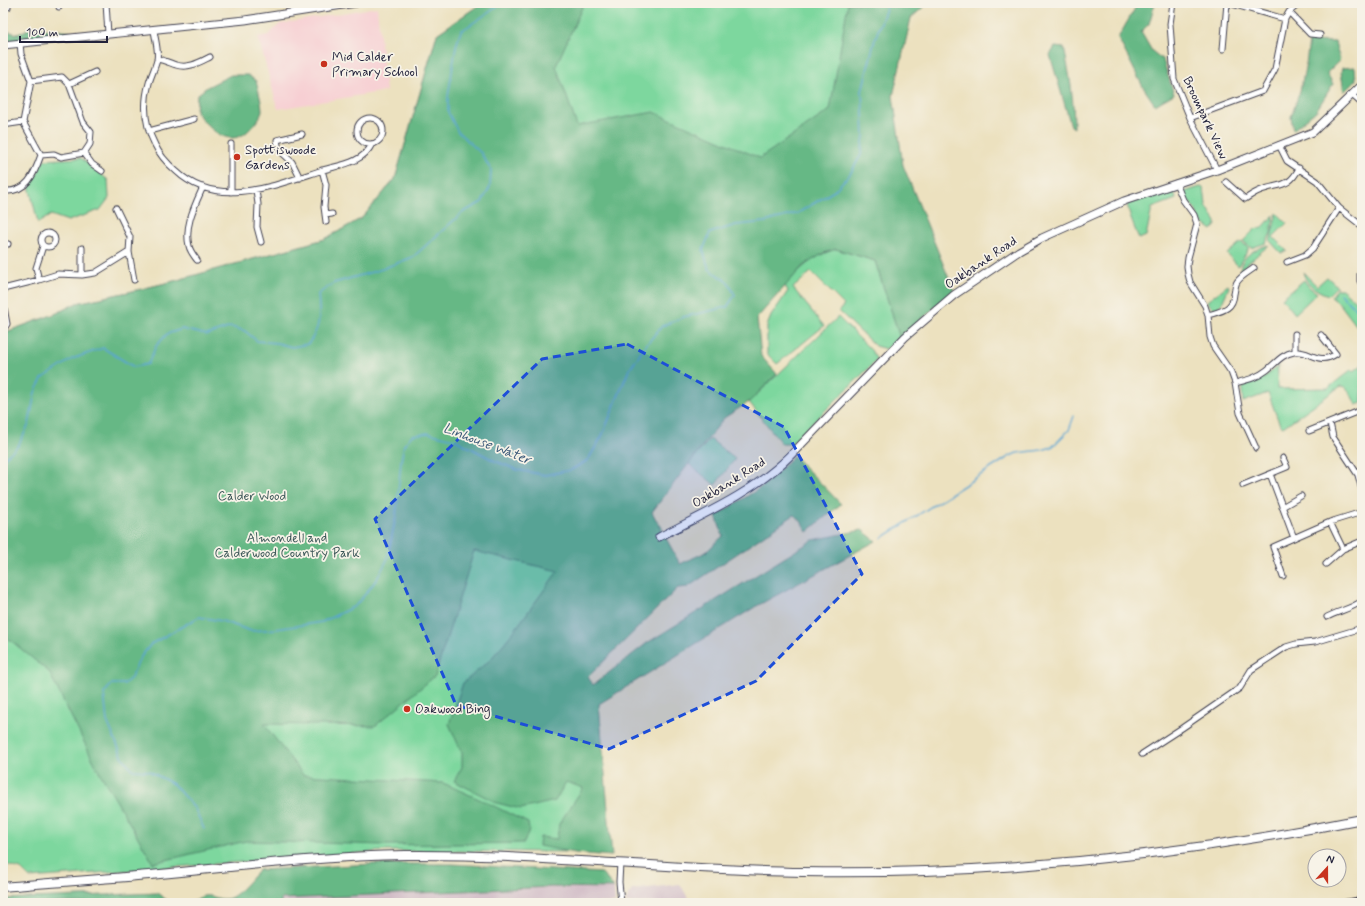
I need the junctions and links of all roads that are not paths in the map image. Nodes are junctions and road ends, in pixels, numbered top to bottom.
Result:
1 (106, 3) edge
2 (356, 3) edge
3 (1173, 3) edge
4 (1228, 3) edge
5 (1300, 3) edge
6 (1289, 12) junction
7 (1285, 19) junction
8 (154, 30) junction
9 (108, 34) junction
10 (1320, 35) dead end
11 (20, 43) junction
12 (3, 45) edge
13 (1223, 49) dead end
14 (210, 56) dead end
15 (157, 59) junction
16 (95, 72) dead end
17 (31, 81) junction
18 (69, 84) junction
19 (1362, 85) edge
20 (1352, 95) junction
21 (1362, 104) edge
22 (1190, 118) junction
23 (194, 120) dead end
24 (23, 122) junction
25 (3, 125) edge
26 (149, 131) junction
27 (302, 134) dead end
28 (231, 144) dead end
29 (372, 144) junction
30 (1279, 146) junction
31 (84, 153) junction
32 (41, 155) junction
33 (1299, 168) junction
34 (322, 170) junction
35 (1217, 170) junction
36 (102, 171) dead end
37 (300, 178) junction
38 (1226, 182) dead end
39 (1176, 183) junction
40 (203, 187) junction
41 (256, 190) junction
42 (3, 191) edge
43 (231, 192) junction
44 (116, 208) dead end
45 (1339, 208) junction
46 (332, 214) dead end
47 (325, 215) junction
48 (326, 222) dead end
49 (1362, 226) edge
50 (261, 242) dead end
51 (43, 246) dead end
52 (82, 248) dead end
53 (129, 252) junction
54 (197, 260) dead end
55 (1287, 262) dead end
56 (1254, 268) dead end
57 (1362, 272) edge
58 (82, 275) junction
59 (39, 280) junction
60 (134, 280) dead end
61 (1362, 285) edge
62 (3, 288) edge
63 (3, 302) edge
64 (1208, 315) junction
65 (3, 330) edge
66 (1296, 334) dead end
67 (1321, 335) dead end
68 (1295, 352) junction
69 (1235, 383) junction
70 (1359, 411) dead end
71 (1330, 423) junction
72 (1309, 430) dead end
73 (1256, 448) dead end
74 (1283, 458) dead end
75 (1270, 474) junction
76 (1360, 474) edge
77 (1243, 485) dead end
78 (1362, 490) edge
79 (1301, 496) dead end
80 (1282, 506) junction
81 (1362, 512) edge
82 (1330, 522) junction
83 (659, 537) dead end
84 (1294, 538) junction
85 (1362, 541) edge
86 (1343, 549) junction
87 (1326, 564) dead end
88 (1283, 576) dead end
89 (1362, 601) edge
90 (1327, 616) dead end
91 (1362, 628) edge
92 (1142, 754) dead end
93 (1362, 819) edge
94 (620, 863) junction
95 (3, 887) edge
96 (620, 903) edge

1 - 9 street
2 - 8 street
3 - 22 street, Broompark View
4 - 7 street
4 - 13 street
5 - 6 street
6 - 7 street
6 - 10 street
7 - 22 street
8 - 9 street
8 - 15 street
9 - 11 street
11 - 12 street
11 - 17 street
14 - 15 street
15 - 26 street
16 - 18 street
17 - 18 street
17 - 24 street
18 - 31 street
19 - 20 street, Oakbank Road
20 - 21 street
20 - 30 street, Oakbank Road
22 - 35 street, Broompark View
23 - 26 street
24 - 25 street
24 - 32 street
26 - 40 street
27 - 37 street
28 - 43 street
29 - 29 street
29 - 34 street
30 - 33 street
30 - 35 street, Oakbank Road
31 - 32 street
31 - 36 street
32 - 42 street
33 - 38 street
33 - 45 street
34 - 37 street
34 - 47 street
35 - 39 street, Oakbank Road
37 - 41 street
39 - 64 street
39 - 83 street, Oakbank Road
40 - 43 street
40 - 54 street
41 - 43 street
41 - 50 street
44 - 53 street
45 - 49 street
45 - 55 street
46 - 47 street
47 - 48 street
51 - 59 street
52 - 58 street
53 - 58 street
53 - 60 street
56 - 64 street
57 - 61 street
58 - 59 street
59 - 62 street
63 - 65 street
64 - 69 street
66 - 68 street
67 - 68 street
68 - 69 street
69 - 73 street
70 - 71 street
71 - 72 street
71 - 76 street
74 - 75 street
75 - 77 street
75 - 80 street
76 - 78 street
79 - 80 street
80 - 84 street
81 - 82 street
82 - 84 street
82 - 86 street
84 - 88 street
85 - 86 street
86 - 87 street
89 - 90 street
91 - 92 street
93 - 94 main road
94 - 95 main road
94 - 96 street

